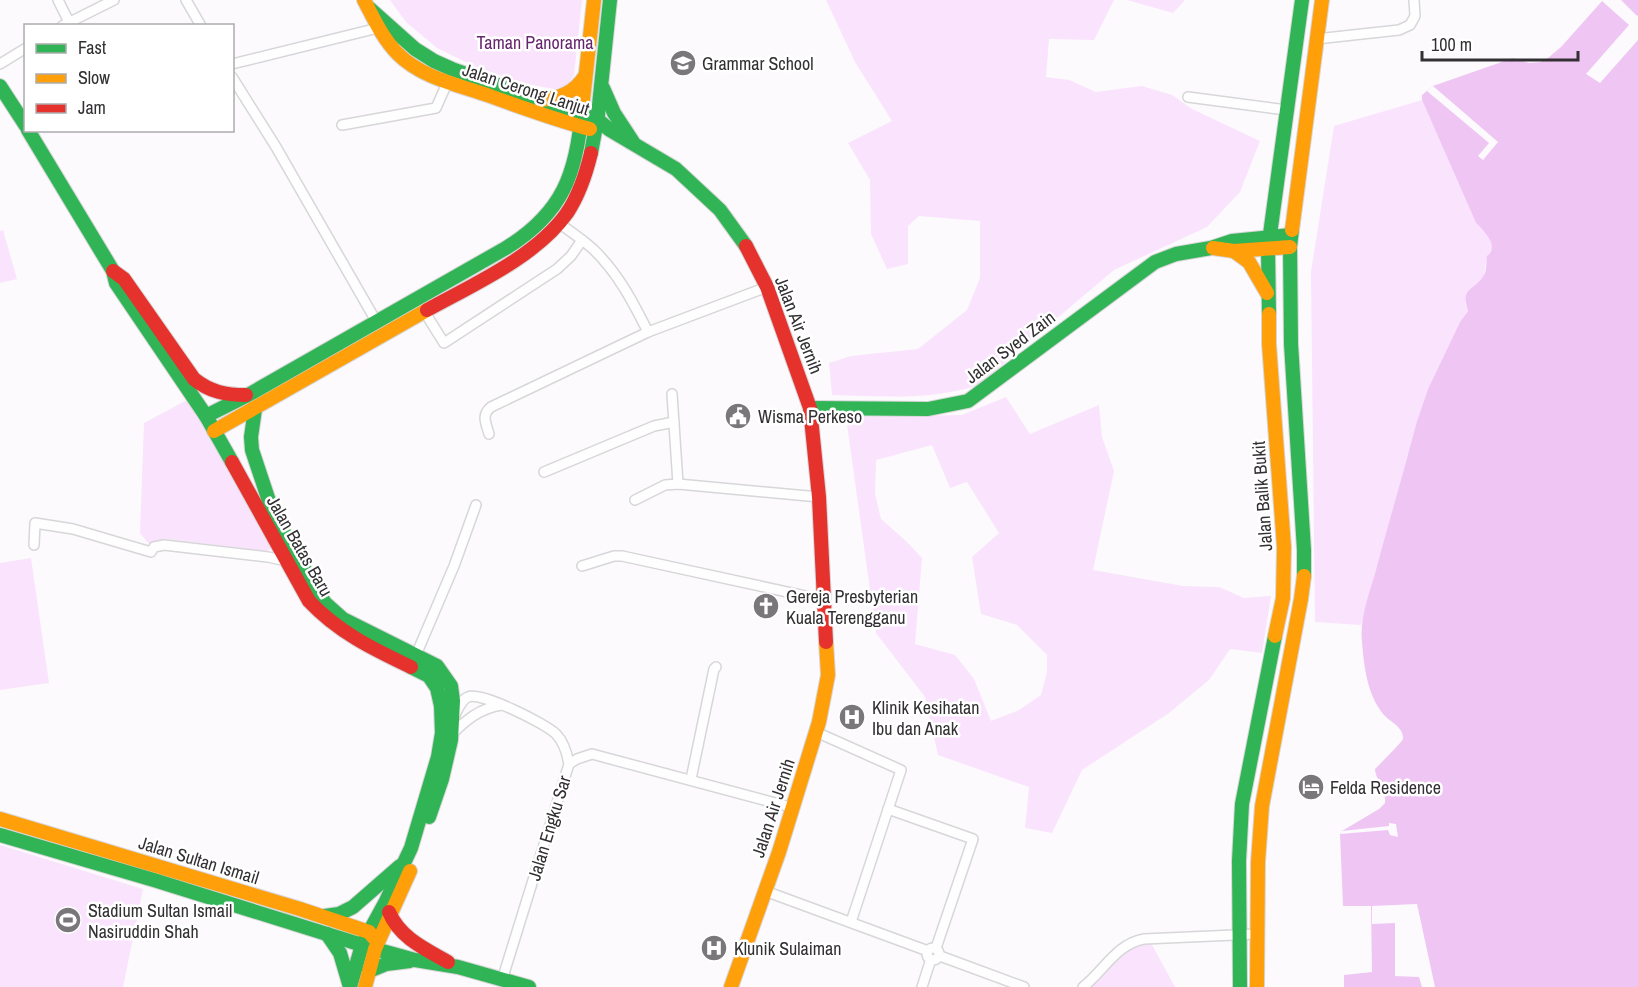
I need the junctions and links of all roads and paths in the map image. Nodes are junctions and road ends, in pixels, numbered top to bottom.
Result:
1 (58, 0) edge
2 (114, 0) edge
3 (186, 0) edge
4 (594, 0) edge
5 (610, 0) edge
6 (1302, 0) edge
7 (1322, 0) edge
8 (1414, 0) edge
9 (366, 4) edge
10 (65, 23) edge
11 (200, 24) edge
12 (378, 28) junction
13 (1316, 39) junction
14 (24, 49) edge
15 (0, 64) edge
16 (234, 64) edge
17 (586, 74) junction
18 (234, 80) edge
19 (447, 81) junction
20 (601, 83) junction
21 (1, 89) edge
22 (1188, 98) dead end
23 (541, 100) junction
24 (1286, 110) junction
25 (560, 121) junction
26 (582, 121) junction
27 (24, 123) edge
28 (342, 125) dead end
29 (602, 127) junction
30 (29, 132) edge
31 (634, 143) junction
32 (577, 150) junction
33 (559, 223) junction
34 (582, 240) junction
35 (1290, 241) junction
36 (1269, 243) junction
37 (1211, 248) junction
38 (1234, 251) junction
39 (113, 271) junction
40 (767, 287) junction
41 (1268, 295) junction
42 (424, 311) junction
43 (376, 321) junction
44 (648, 332) junction
45 (672, 393) dead end
46 (248, 395) junction
47 (810, 408) junction
48 (255, 409) junction
49 (206, 416) junction
50 (674, 422) junction
51 (214, 431) junction
52 (489, 434) dead end
53 (544, 472) dead end
54 (678, 484) junction
55 (819, 496) junction
56 (635, 500) dead end
57 (476, 505) dead end
58 (34, 544) dead end
59 (286, 561) junction
60 (582, 566) dead end
61 (824, 600) junction
62 (416, 655) junction
63 (716, 667) dead end
64 (504, 705) junction
65 (453, 719) junction
66 (816, 732) junction
67 (451, 735) junction
68 (569, 764) junction
69 (691, 779) junction
70 (794, 808) junction
71 (888, 809) junction
72 (0, 819) edge
73 (0, 835) edge
74 (404, 863) junction
75 (765, 891) junction
76 (386, 901) junction
77 (323, 916) junction
78 (390, 916) junction
79 (851, 922) junction
80 (369, 932) junction
81 (327, 934) junction
82 (1257, 934) junction
83 (1239, 935) junction
84 (369, 947) junction
85 (933, 954) junction
86 (415, 960) junction
87 (458, 967) junction
88 (369, 971) junction
89 (502, 980) junction
90 (350, 987) edge
91 (365, 987) edge
92 (529, 987) edge
93 (731, 987) edge
94 (922, 987) edge
95 (1024, 987) edge
96 (1083, 987) edge
97 (1240, 987) edge
98 (1257, 987) edge

1 - 10 street
2 - 10 street
3 - 11 street
4 - 17 main road
5 - 20 main road
6 - 24 main road, Jalan Balik Bukit
7 - 13 main road
8 - 13 street
9 - 12 main road, Jalan Cerong Lanjut
9 - 23 main road, Jalan Cerong Lanjut
12 - 16 street
12 - 19 main road, Jalan Cerong Lanjut
13 - 35 main road
14 - 15 street
17 - 23 main road
17 - 26 main road
18 - 43 street
19 - 25 main road, Jalan Cerong Lanjut
19 - 28 street
20 - 29 main road
20 - 31 main road
21 - 27 main road
22 - 24 street
23 - 26 main road, Jalan Cerong Lanjut
24 - 36 main road, Jalan Balik Bukit
25 - 26 main road, Jalan Cerong Lanjut
25 - 32 main road
26 - 29 main road, Jalan Cerong Lanjut
26 - 32 main road
29 - 31 main road, Jalan Air Jernih
29 - 33 main road
30 - 39 main road
31 - 40 main road, Jalan Air Jernih
32 - 43 main road
33 - 34 street
33 - 42 main road
34 - 42 street
34 - 44 street
35 - 36 main road
35 - 82 main road
36 - 37 main road
36 - 38 main road
36 - 41 main road, Jalan Balik Bukit
37 - 38 main road
37 - 47 main road, Jalan Syed Zain
38 - 41 main road
39 - 46 main road
39 - 49 main road, Jalan Batas Baru
40 - 44 street
40 - 47 main road, Jalan Air Jernih
41 - 83 main road, Jalan Balik Bukit
42 - 48 main road
43 - 46 main road
44 - 52 street
45 - 50 street
46 - 49 main road
47 - 55 main road, Jalan Air Jernih
48 - 51 main road
48 - 62 main road, Jalan Batas Baru
49 - 51 main road, Jalan Batas Baru
50 - 53 street
50 - 54 street
51 - 59 main road, Jalan Batas Baru
54 - 55 street
54 - 56 street
55 - 61 main road, Jalan Air Jernih
57 - 62 street
58 - 59 street
59 - 74 main road, Jalan Batas Baru
60 - 61 street
61 - 66 main road, Jalan Air Jernih
62 - 65 main road, Jalan Batas Baru
63 - 69 street
64 - 65 street
64 - 67 street
64 - 68 street
65 - 67 main road, Jalan Batas Baru
66 - 70 main road, Jalan Air Jernih
66 - 71 street
67 - 78 main road, Jalan Batas Baru
68 - 69 street, Jalan Engku Sar
68 - 89 street, Jalan Engku Sar
69 - 70 street, Jalan Engku Sar
70 - 75 main road, Jalan Air Jernih
71 - 79 street
71 - 85 street
72 - 77 main road, Jalan Sultan Ismail
73 - 81 main road, Jalan Sultan Ismail
74 - 76 main road, Jalan Batas Baru
74 - 77 main road
75 - 79 street
75 - 93 main road, Jalan Air Jernih
76 - 78 main road
76 - 80 main road, Jalan Batas Baru
77 - 80 main road, Jalan Sultan Ismail
78 - 84 main road, Jalan Batas Baru
78 - 87 main road
79 - 85 street
80 - 84 main road, Jalan Batas Baru
81 - 84 main road, Jalan Sultan Ismail
81 - 90 main road
82 - 83 street
82 - 98 main road
83 - 96 street
83 - 97 main road, Jalan Balik Bukit
84 - 86 main road, Jalan Sultan Ismail
84 - 88 main road
84 - 90 main road
85 - 94 street
85 - 95 street
86 - 87 main road, Jalan Sultan Ismail
86 - 88 main road
87 - 89 main road, Jalan Sultan Ismail
88 - 91 main road
89 - 92 main road, Jalan Sultan Ismail

